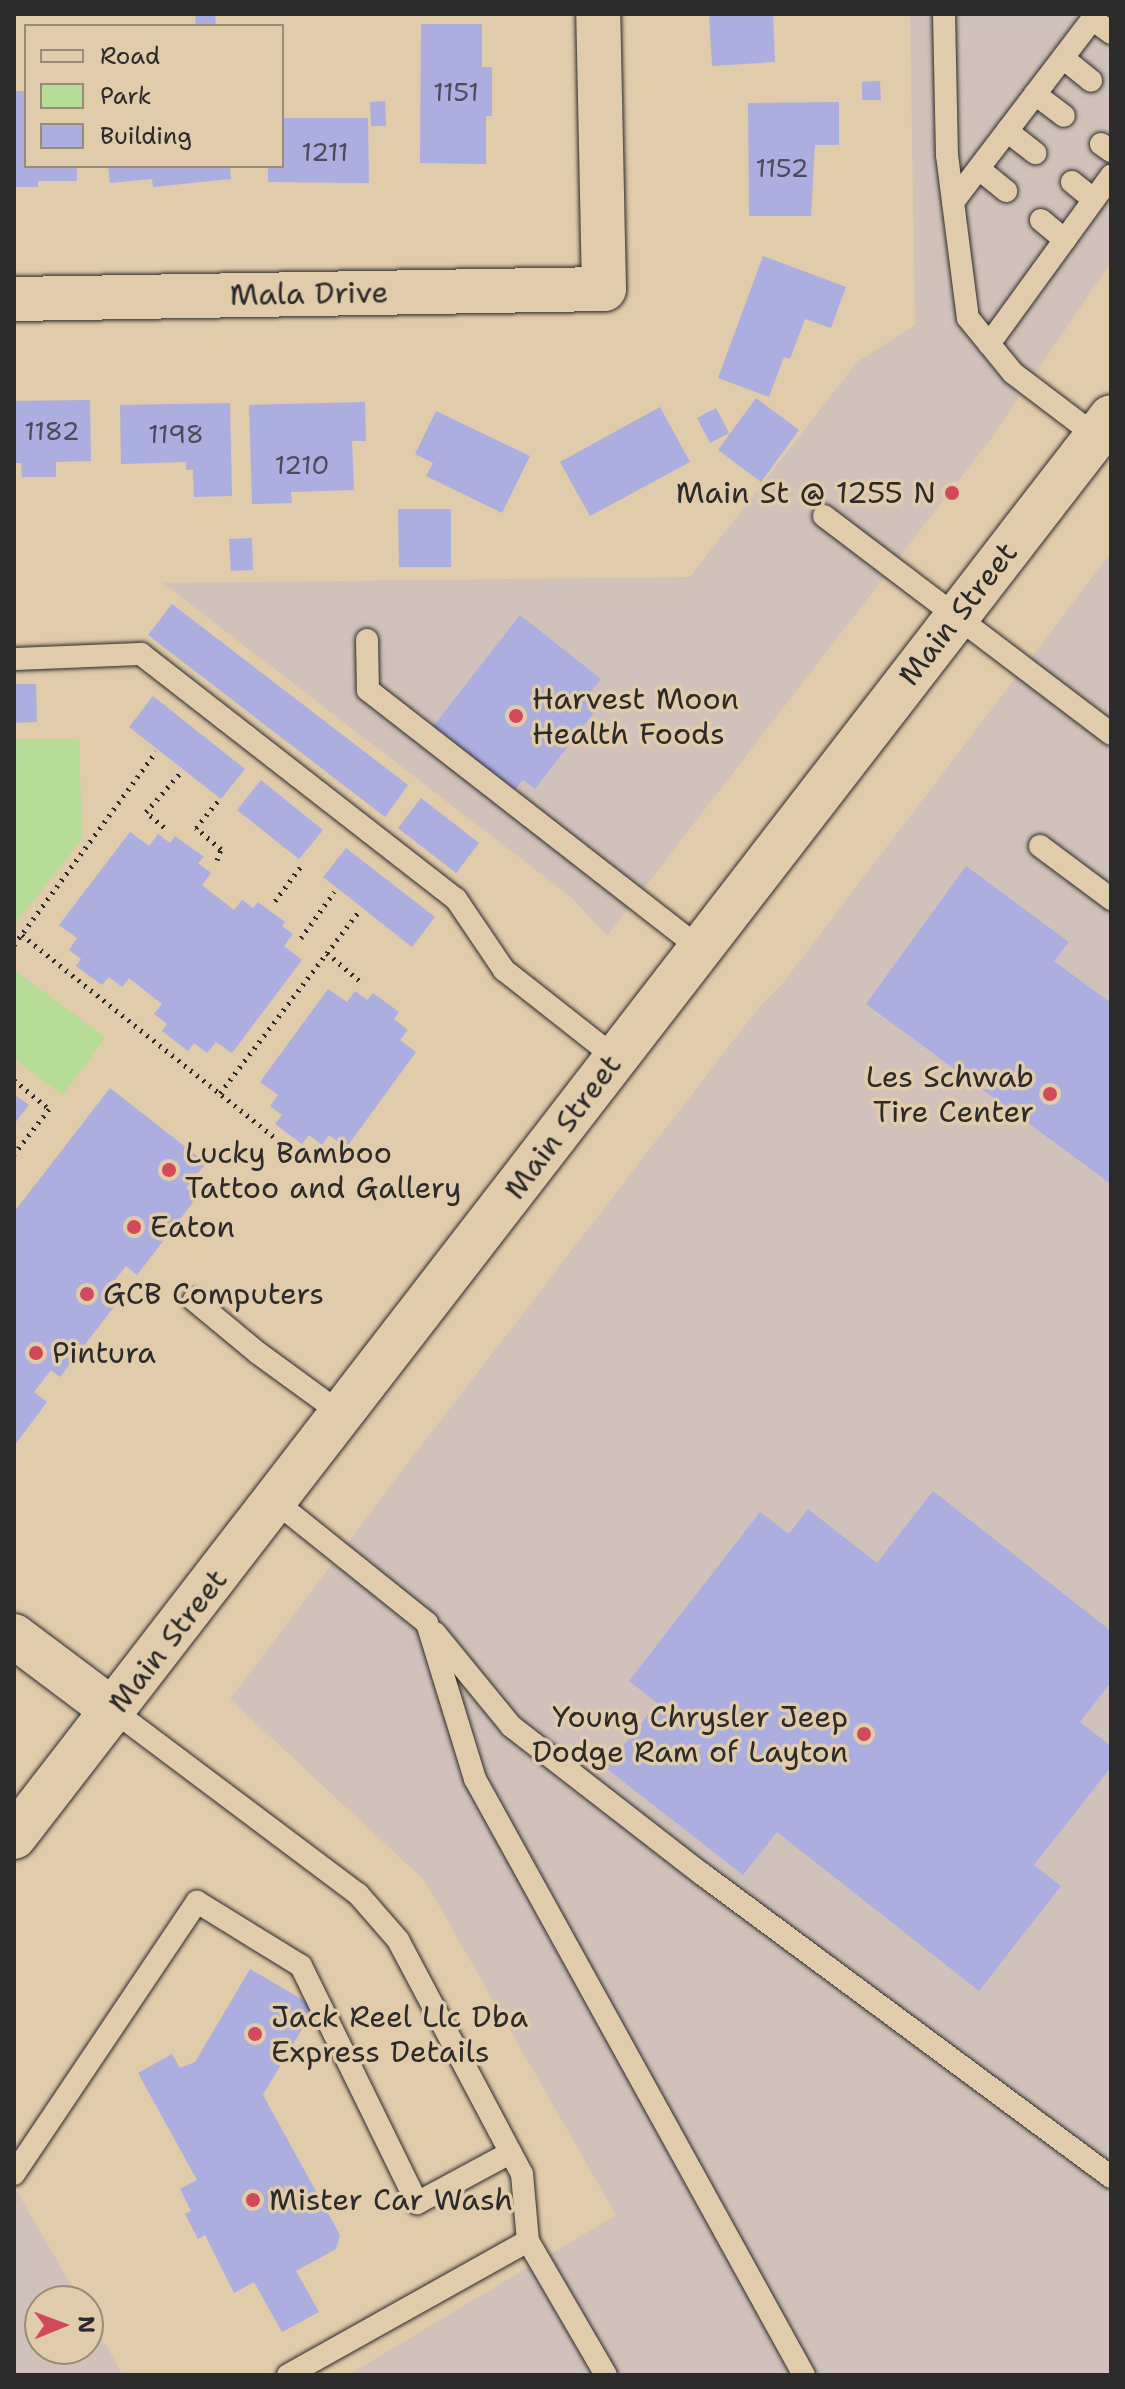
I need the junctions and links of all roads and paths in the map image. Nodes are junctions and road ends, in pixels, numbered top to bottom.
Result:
1 (598, 14) edge
2 (944, 14) edge
3 (1094, 16) edge
4 (1111, 33) edge
5 (1063, 58) junction
6 (1091, 81) dead end
7 (1035, 94) junction
8 (1064, 116) dead end
9 (1007, 131) junction
10 (1035, 153) dead end
11 (979, 169) junction
12 (1111, 176) edge
13 (1072, 182) dead end
14 (1006, 191) dead end
15 (1094, 200) junction
16 (953, 202) junction
17 (1041, 220) dead end
18 (1065, 240) junction
19 (14, 299) edge
20 (989, 344) junction
21 (1104, 426) edge
22 (824, 516) dead end
23 (957, 616) junction
24 (367, 640) dead end
25 (14, 659) edge
26 (1111, 734) edge
27 (156, 752) dead end
28 (181, 772) dead end
29 (218, 801) dead end
30 (164, 827) dead end
31 (1040, 846) dead end
32 (217, 860) dead end
33 (301, 866) dead end
34 (334, 892) dead end
35 (1111, 899) edge
36 (275, 901) dead end
37 (359, 911) dead end
38 (22, 935) junction
39 (301, 938) dead end
40 (14, 945) edge
41 (700, 948) junction
42 (327, 953) junction
43 (362, 983) dead end
44 (616, 1058) junction
45 (14, 1080) edge
46 (220, 1093) junction
47 (277, 1139) dead end
48 (14, 1154) edge
49 (194, 1300) dead end
50 (343, 1415) junction
51 (276, 1502) junction
52 (427, 1623) junction
53 (14, 1636) edge
54 (114, 1711) junction
55 (14, 1837) edge
56 (510, 2153) junction
57 (14, 2174) edge
58 (1111, 2177) edge
59 (528, 2241) junction
60 (288, 2375) edge
61 (606, 2375) edge
62 (804, 2375) edge

1 - 19 main road, Mala Drive
2 - 16 lane
3 - 4 lane
3 - 5 lane
5 - 6 lane
5 - 7 lane
7 - 8 lane
7 - 9 lane
9 - 10 lane
9 - 11 lane
11 - 14 lane
11 - 16 lane
12 - 15 lane
13 - 15 lane
15 - 18 lane
16 - 20 lane
17 - 18 lane
18 - 20 lane
20 - 21 lane
21 - 23 main road, Main Street
22 - 23 lane
23 - 26 lane
23 - 41 main road, Main Street
24 - 41 lane
25 - 44 lane
27 - 38 path
28 - 30 path
29 - 32 path
31 - 35 lane
33 - 36 path
34 - 39 path
37 - 42 path
38 - 40 path
38 - 46 path
41 - 44 main road, Main Street
42 - 43 path
42 - 46 path
44 - 50 main road, Main Street
45 - 48 path
46 - 47 path
49 - 50 lane
50 - 51 main road, Main Street
51 - 52 lane
51 - 54 main road, Main Street
52 - 58 lane
52 - 62 lane
53 - 54 main road
54 - 55 main road, Main Street
54 - 56 lane
56 - 57 lane
56 - 59 lane
59 - 60 lane
59 - 61 lane

